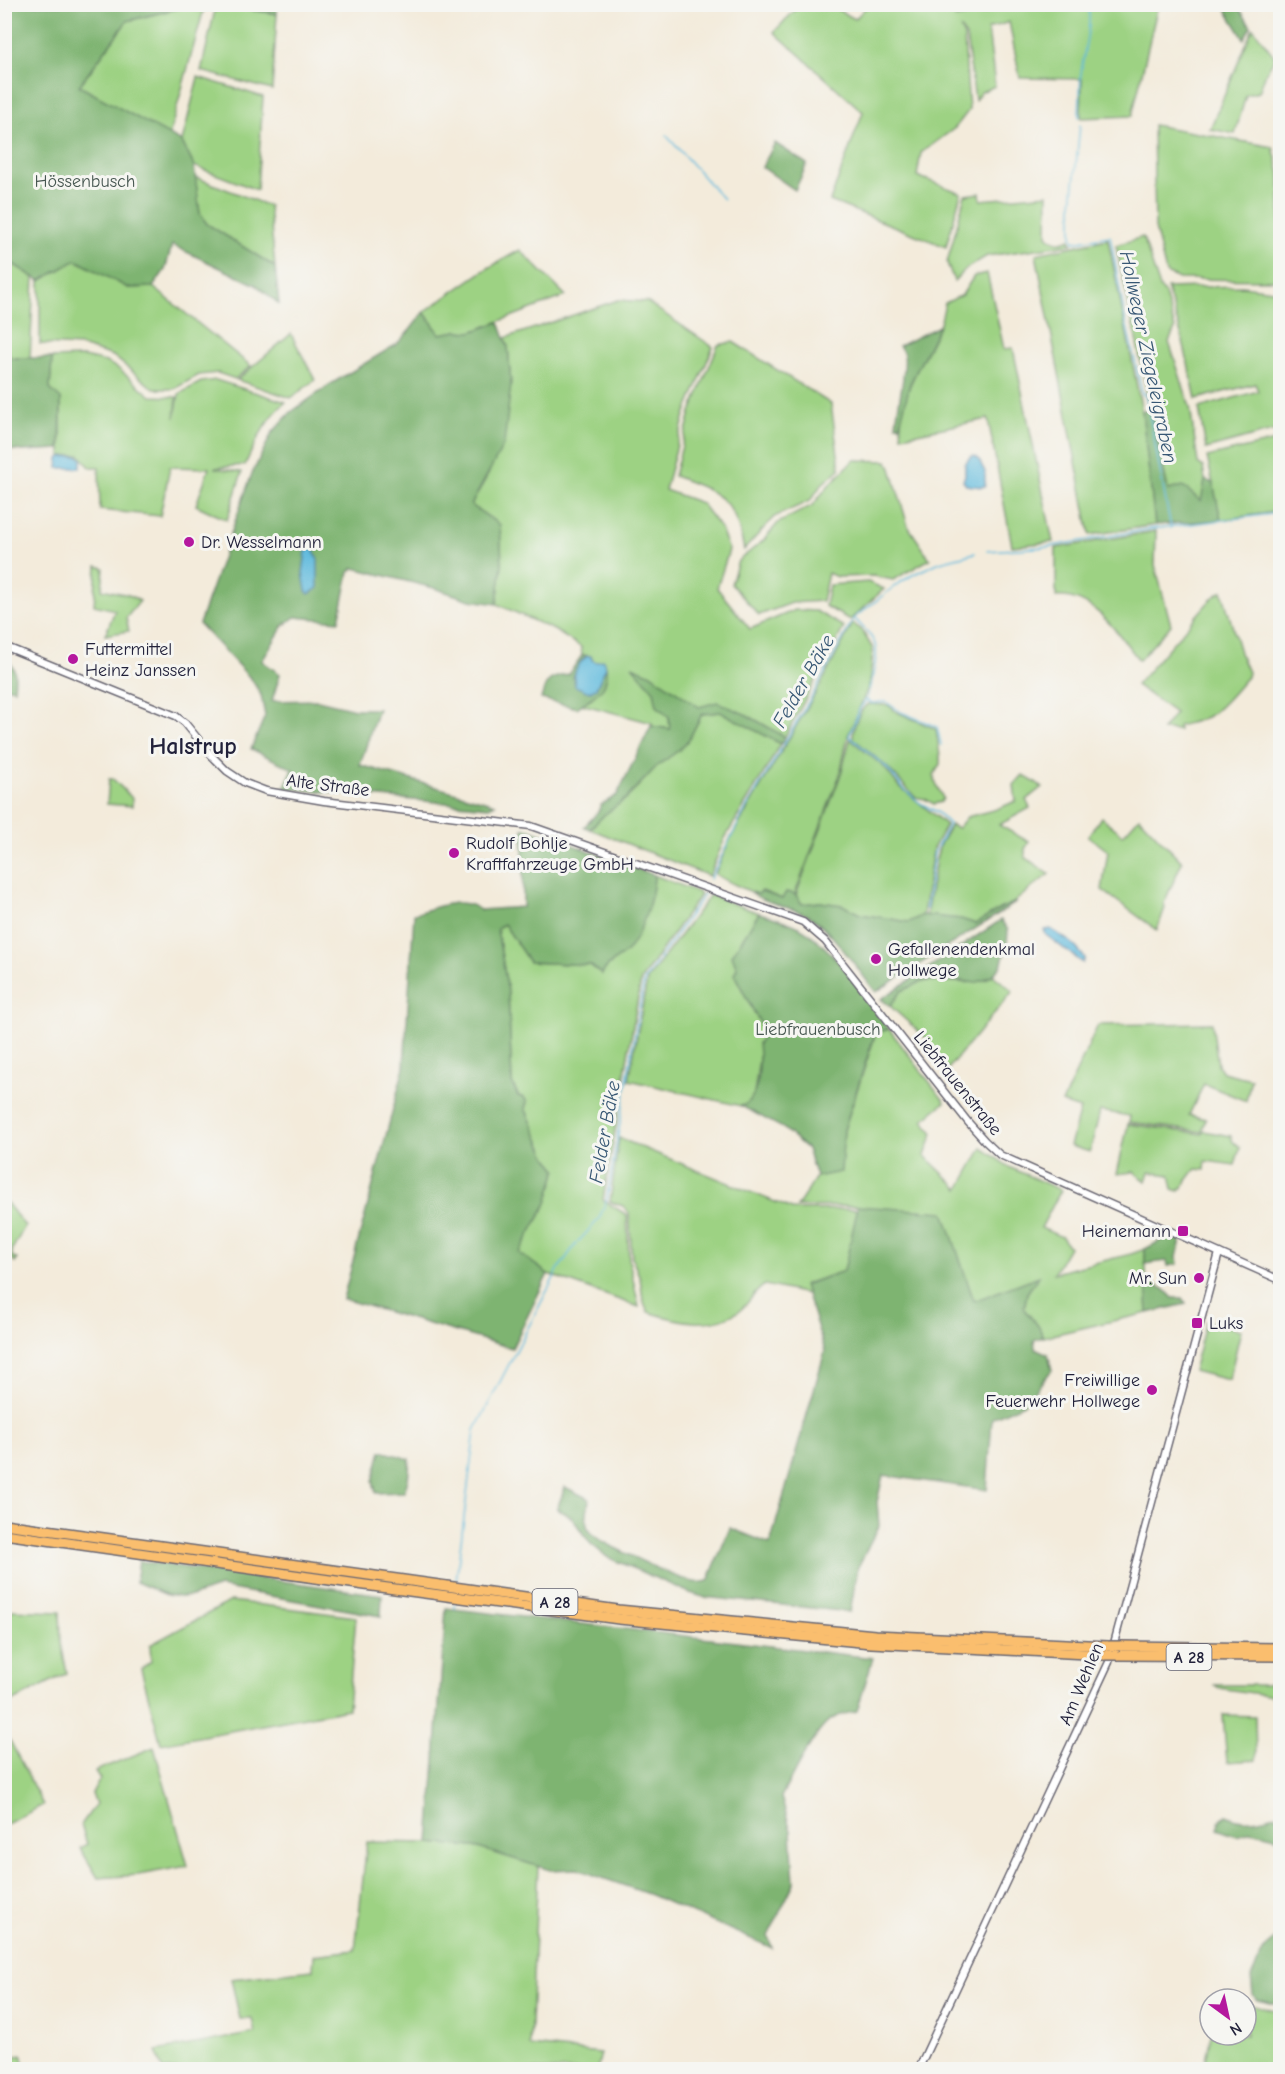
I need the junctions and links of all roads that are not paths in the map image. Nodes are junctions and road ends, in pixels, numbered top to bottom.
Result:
1 (4, 646) edge
2 (681, 878) joint
3 (1219, 1253) junction
4 (1281, 1280) edge
5 (4, 1524) edge
6 (4, 1534) edge
7 (1281, 1648) edge
8 (1106, 1650) junction
9 (1118, 1651) junction
10 (1281, 1656) edge
11 (918, 2070) edge

1 - 2 street, Alte Straße
2 - 3 street, Liebfrauenstraße
3 - 4 street, Liebfrauenstraße
3 - 11 street, Am Wehlen
5 - 8 highway, A 28
6 - 8 highway, A 28
7 - 9 highway, A 28
8 - 9 highway, A 28, bridge
9 - 10 highway, A 28

